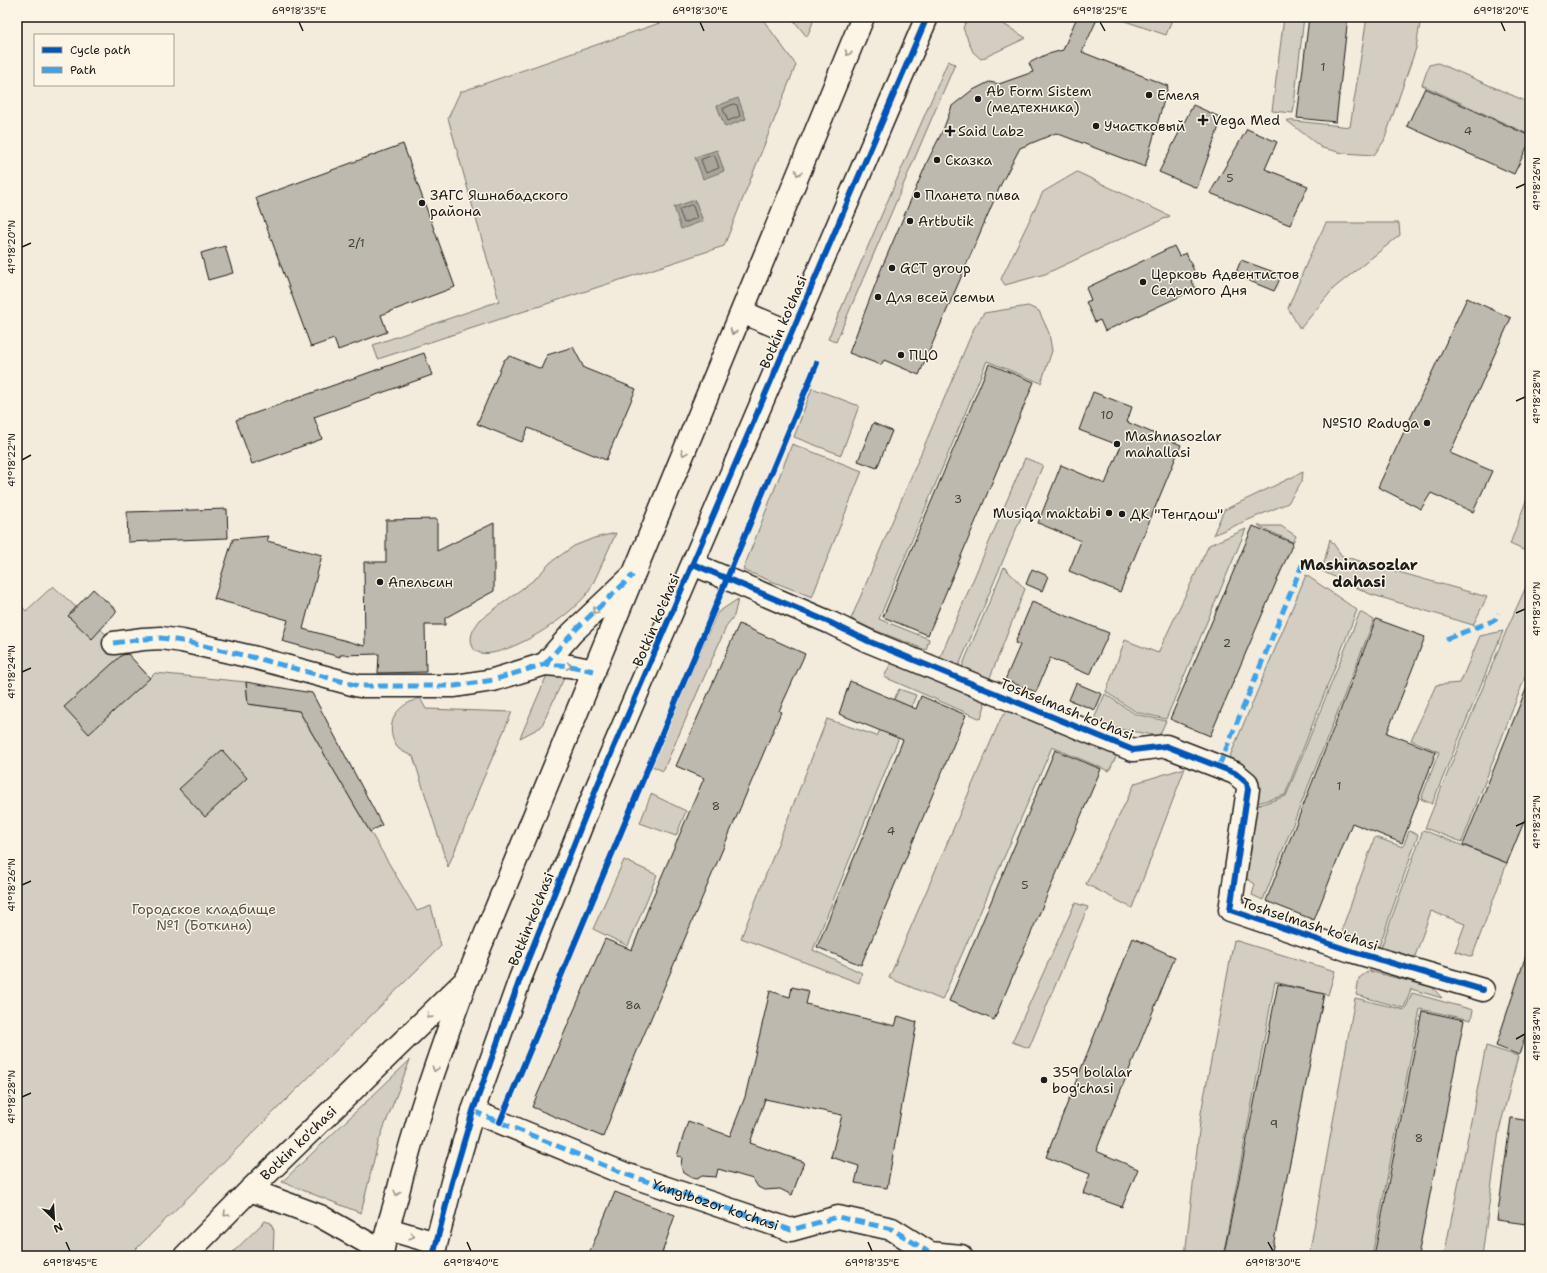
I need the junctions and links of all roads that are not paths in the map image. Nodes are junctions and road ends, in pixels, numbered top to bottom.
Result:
1 (863, 17) edge
2 (927, 17) edge
3 (742, 312) junction
4 (792, 332) junction
5 (693, 564) junction
6 (633, 575) junction
7 (114, 643) dead end
8 (545, 664) junction
9 (594, 671) junction
10 (467, 980) junction
11 (1482, 990) dead end
12 (473, 1111) junction
13 (250, 1190) junction
14 (388, 1229) junction
15 (434, 1249) edge
16 (382, 1253) edge
17 (185, 1256) edge
18 (961, 1256) edge

1 -> 3 main road, Botkin ko'chasi
2 - 4 main road, Botkin ko'chasi
3 - 4 main road
3 -> 6 main road, Botkin ko'chasi
4 - 5 main road, Botkin ko'chasi
5 - 11 main road, Toshselmash ko'chasi
5 - 12 main road, Botkin ko'chasi
6 -> 8 main road
6 - 9 main road, Botkin ko'chasi
7 - 8 main road
8 -> 9 main road
9 - 10 main road, Botkin ko'chasi
10 -> 13 main road, Botkin ko'chasi
10 -> 14 main road, Botkin ko'chasi
12 - 15 main road, Botkin ko'chasi
12 - 18 main road, Yangibozor ko'chasi
13 - 16 main road, Botkin ko'chasi
13 -> 17 main road, Botkin ko'chasi
14 -> 15 main road, Botkin ko'chasi
14 - 16 main road

